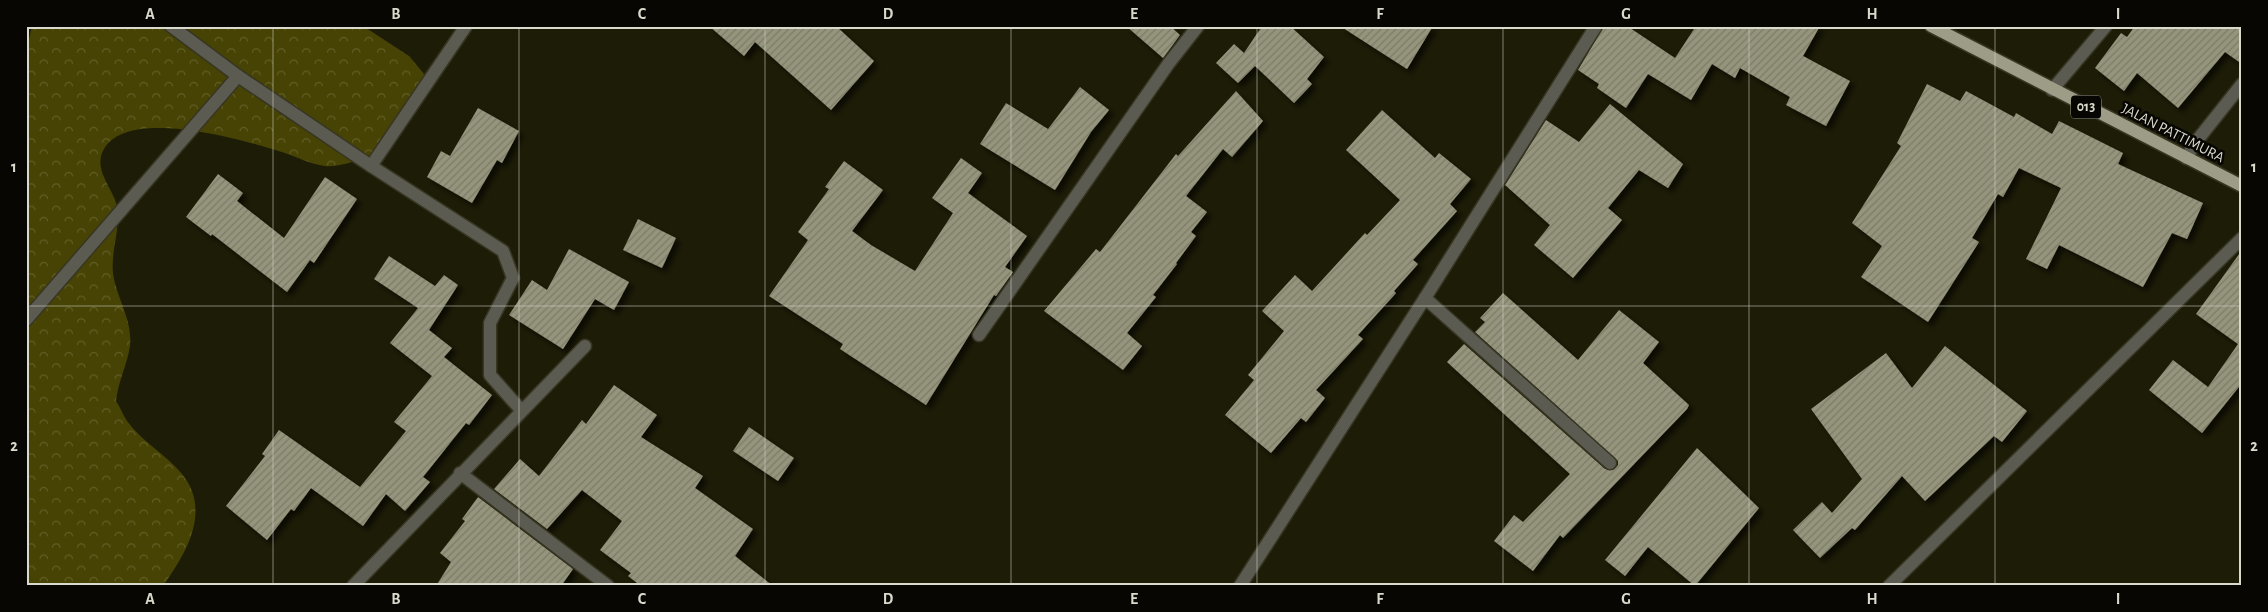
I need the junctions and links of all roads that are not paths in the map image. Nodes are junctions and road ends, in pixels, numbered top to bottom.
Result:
1 (171, 26) edge
2 (466, 26) edge
3 (1198, 26) edge
4 (1596, 26) edge
5 (1931, 26) edge
6 (2106, 26) edge
7 (238, 76) junction
8 (2242, 84) edge
9 (2052, 90) junction
10 (2186, 158) junction
11 (371, 166) junction
12 (2242, 186) edge
13 (2242, 238) edge
14 (1425, 298) junction
15 (26, 320) edge
16 (979, 335) dead end
17 (585, 346) dead end
18 (521, 410) junction
19 (1610, 463) dead end
20 (460, 473) junction
21 (352, 586) edge
22 (608, 586) edge
23 (1240, 586) edge
24 (1889, 586) edge

1 - 7 street
2 - 11 street
3 - 16 street
4 - 14 street
5 - 9 main road, JALAN PATTIMURA / 013
6 - 9 street
7 - 11 street
7 - 15 street
8 - 10 street
9 - 10 main road, JALAN PATTIMURA / 013
10 - 12 main road, JALAN PATTIMURA / 013
11 - 18 street
13 - 24 street
14 - 19 street
14 - 23 street
17 - 18 street
18 - 20 street
20 - 21 street
20 - 22 street

